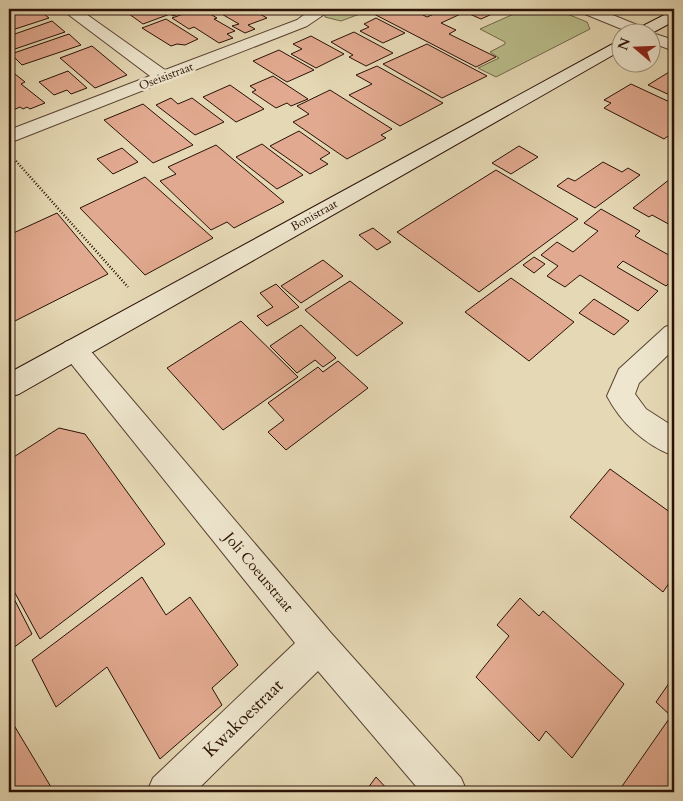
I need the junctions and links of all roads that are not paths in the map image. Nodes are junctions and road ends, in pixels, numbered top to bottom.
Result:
1 (70, 9) edge
2 (585, 9) edge
3 (320, 10) edge
4 (674, 15) edge
5 (617, 22) edge
6 (660, 22) edge
7 (660, 40) edge
8 (674, 46) edge
9 (610, 51) edge
10 (163, 77) junction
11 (9, 137) edge
12 (674, 334) edge
13 (74, 349) junction
14 (9, 386) edge
15 (674, 443) edge
16 (319, 645) junction
17 (167, 792) edge
18 (447, 792) edge

1 - 10 street
2 - 5 street
3 - 10 street, Oseisistraat
4 - 6 street
7 - 8 street
9 - 13 street, Bonistraat
10 - 11 street, Oseisistraat
12 - 15 street
13 - 14 street, Bonistraat
13 - 16 street, Joli Coeurstraat
16 - 17 street, Kwakoestraat
16 - 18 street, Joli Coeurstraat

